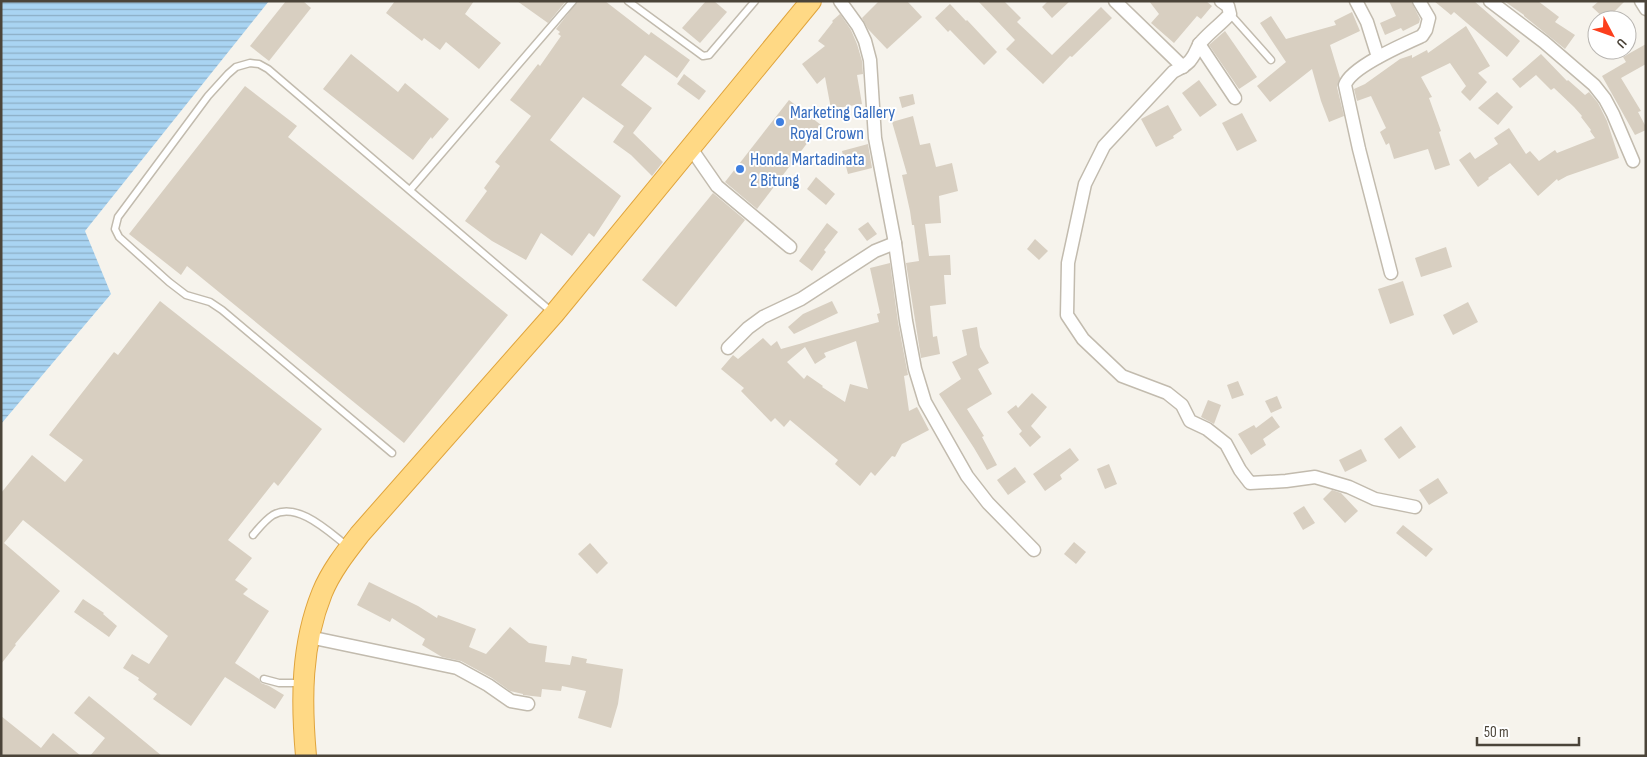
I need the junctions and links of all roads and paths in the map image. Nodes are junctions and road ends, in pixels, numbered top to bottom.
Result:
1 (573, 1) edge
2 (628, 1) edge
3 (755, 1) edge
4 (811, 1) edge
5 (840, 1) edge
6 (1115, 1) edge
7 (1220, 1) edge
8 (1356, 1) edge
9 (1420, 1) edge
10 (1490, 1) edge
11 (1641, 1) edge
12 (1646, 9) edge
13 (1230, 14) junction
14 (1199, 44) junction
15 (1378, 57) junction
16 (1271, 60) dead end
17 (1183, 67) junction
18 (1235, 98) dead end
19 (690, 147) junction
20 (1633, 161) dead end
21 (410, 190) junction
22 (895, 242) junction
23 (790, 247) dead end
24 (1391, 273) dead end
25 (554, 314) junction
26 (728, 348) dead end
27 (392, 453) dead end
28 (1415, 507) dead end
29 (254, 535) dead end
30 (350, 548) junction
31 (1034, 550) dead end
32 (309, 637) junction
33 (264, 679) dead end
34 (302, 683) junction
35 (528, 704) dead end
36 (306, 756) edge

1 - 21 lane
2 - 3 lane
4 - 19 highway
5 - 22 street
6 - 17 street
7 - 13 street
8 - 15 street
9 - 15 street
10 - 20 street
11 - 12 street
13 - 14 street
13 - 16 lane
14 - 17 street
14 - 18 street
15 - 24 street
17 - 28 street
19 - 23 street
19 - 25 highway
21 - 25 lane
21 - 27 lane
22 - 26 street
22 - 31 street
25 - 30 highway
29 - 30 lane
30 - 32 highway
32 - 34 highway
32 - 35 street
33 - 34 lane
34 - 36 highway

